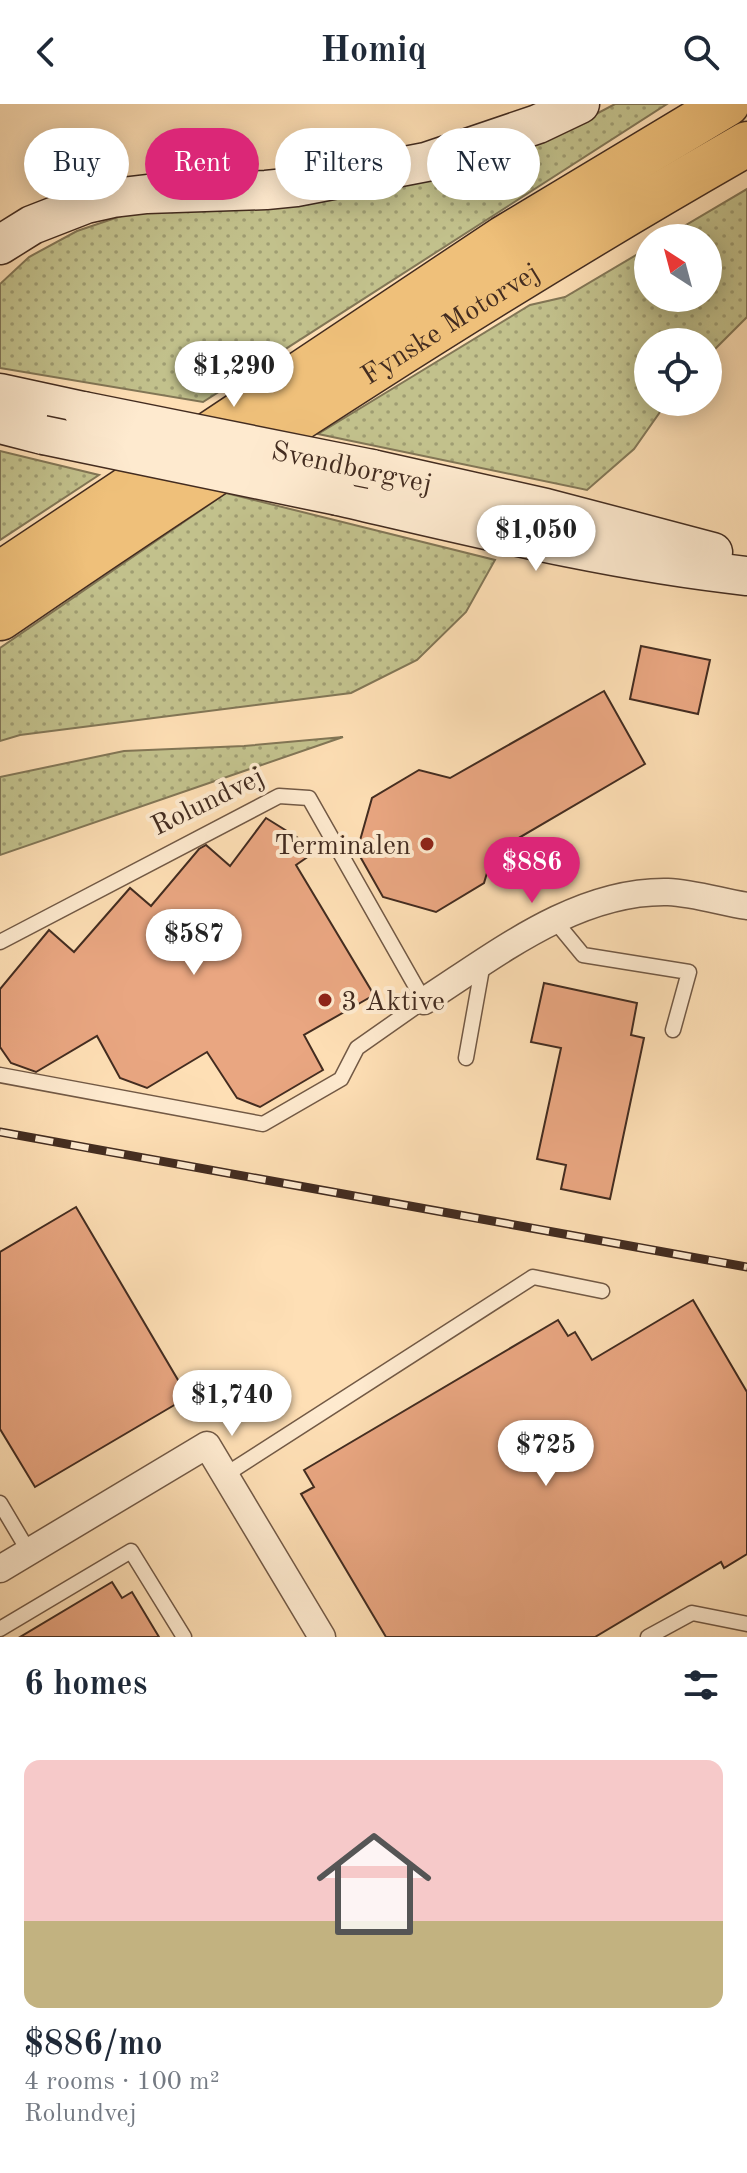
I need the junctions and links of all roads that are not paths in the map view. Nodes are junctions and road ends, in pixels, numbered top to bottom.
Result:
1 (580, 104) edge
2 (727, 104) edge
3 (747, 144) edge
4 (411, 165) edge
5 (275, 177) edge
6 (275, 189) edge
7 (86, 204) junction
8 (0, 218) edge
9 (0, 245) edge
10 (0, 263) edge
11 (0, 393) edge
12 (0, 424) edge
13 (747, 561) edge
14 (0, 574) edge
15 (747, 576) edge
16 (0, 618) edge
17 (747, 906) edge
18 (555, 921) junction
19 (19, 932) junction
20 (0, 942) edge
21 (0, 954) edge
22 (483, 963) junction
23 (424, 1001) junction
24 (673, 1030) dead end
25 (466, 1058) dead end
26 (0, 1075) edge
27 (602, 1291) dead end
28 (225, 1475) junction
29 (0, 1503) edge
30 (29, 1552) junction
31 (0, 1569) edge
32 (747, 1624) edge
33 (0, 1629) edge
34 (184, 1637) edge
35 (322, 1637) edge
36 (648, 1637) edge

1 - 4 main road
2 - 14 highway, Fynske Motorvej
3 - 16 highway, Fynske Motorvej
5 - 8 main road
6 - 7 main road
7 - 9 main road
7 - 10 main road
11 - 13 main road, Svendborgvej, bridge
12 - 15 main road, Svendborgvej, bridge
17 - 18 street
18 - 22 street
18 - 24 lane
19 - 20 lane, Rolundvej
19 - 21 lane
19 - 23 lane, Rolundvej
22 - 23 street
22 - 25 lane
23 - 26 lane
27 - 28 lane
28 - 30 street
28 - 35 street
29 - 30 lane
30 - 31 street
32 - 36 lane
33 - 34 lane

